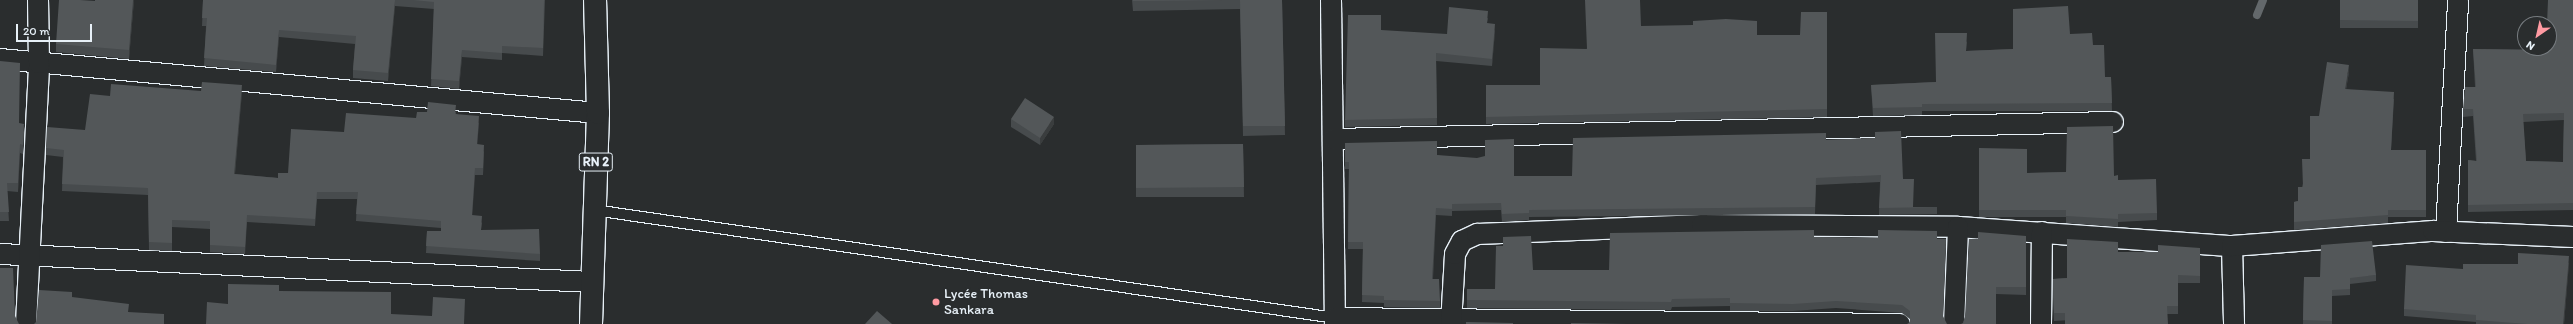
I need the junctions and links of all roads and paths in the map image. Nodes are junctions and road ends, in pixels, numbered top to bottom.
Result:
1 (38, 0) edge
2 (595, 0) edge
3 (1331, 0) edge
4 (2458, 0) edge
5 (0, 59) edge
6 (39, 63) junction
7 (598, 112) junction
8 (2113, 122) dead end
9 (1333, 139) junction
10 (594, 210) junction
11 (1958, 228) junction
12 (2042, 232) junction
13 (2446, 232) junction
14 (2573, 237) edge
15 (2232, 246) junction
16 (0, 254) edge
17 (30, 256) junction
18 (592, 282) junction
19 (1335, 321) edge
20 (1451, 321) edge
21 (26, 324) edge
22 (591, 324) edge
23 (1900, 324) edge
24 (1954, 324) edge
25 (2040, 324) edge
26 (2234, 324) edge

1 - 6 street
2 - 7 highway, RN 2
3 - 9 street
4 - 13 street
5 - 6 street
6 - 7 street
6 - 17 street
7 - 10 highway, RN 2
8 - 9 street
9 - 19 street
10 - 18 highway, RN 2
10 - 19 lane
11 - 12 street
11 - 20 street
11 - 24 street
12 - 15 street
12 - 25 street
13 - 14 street
13 - 15 street
15 - 26 street
16 - 17 street
17 - 18 street
17 - 21 street
18 - 22 highway, RN 2
19 - 20 street
20 - 23 street

